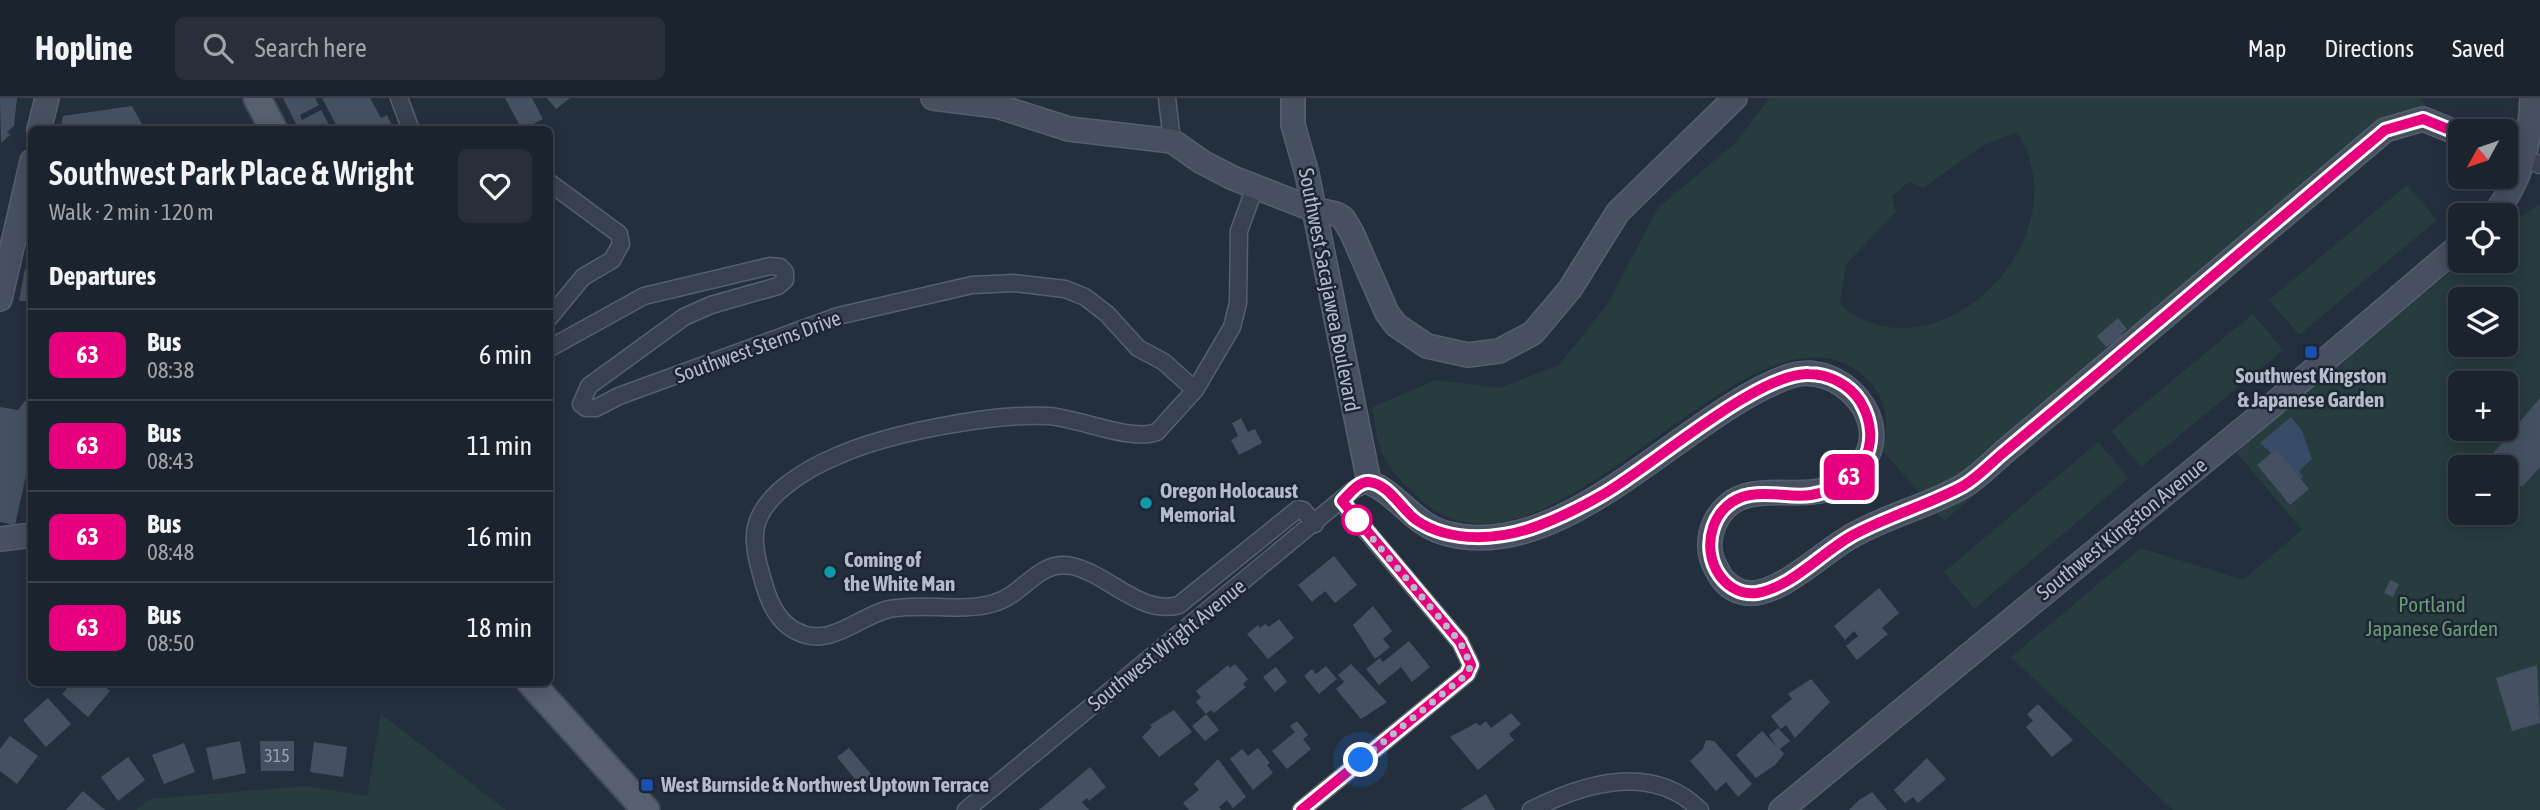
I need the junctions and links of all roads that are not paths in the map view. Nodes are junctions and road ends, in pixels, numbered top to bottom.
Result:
1 (47, 98) edge
2 (257, 98) edge
3 (399, 98) edge
4 (933, 98) edge
5 (1167, 98) edge
6 (1293, 98) edge
7 (1735, 98) edge
8 (2532, 98) edge
9 (40, 126) edge
10 (272, 126) edge
11 (410, 126) edge
12 (2448, 129) edge
13 (1172, 141) junction
14 (2524, 158) edge
15 (553, 185) edge
16 (1255, 187) junction
17 (27, 199) edge
18 (2502, 203) edge
19 (1312, 209) junction
20 (2448, 255) edge
21 (3, 274) edge
22 (0, 299) edge
23 (553, 313) edge
24 (553, 346) edge
25 (1195, 390) junction
26 (1369, 482) junction
27 (1342, 501) junction
28 (1315, 524) junction
29 (28, 536) edge
30 (0, 539) edge
31 (534, 686) edge
32 (972, 808) edge
33 (646, 810) edge
34 (1301, 810) edge
35 (1531, 810) edge
36 (1700, 810) edge
37 (1781, 810) edge

1 - 9 street
2 - 10 main road
3 - 11 street
4 - 13 street
5 - 13 street
6 - 19 street, Southwest Sacajawea Boulevard
7 - 19 street
8 - 14 street
12 - 26 street
13 - 16 street
14 - 18 street
15 - 23 street
16 - 19 street
16 - 25 street
17 - 21 street
19 - 26 street, Southwest Sacajawea Boulevard
20 - 37 street, Southwest Kingston Avenue
21 - 22 street
24 - 25 street, Southwest Sterns Drive
25 - 28 street
26 - 27 street, Southwest Wright Avenue
27 - 28 street, Southwest Wright Avenue
27 - 34 street
28 - 32 street, Southwest Wright Avenue
29 - 30 street
31 - 33 main road
35 - 36 street

